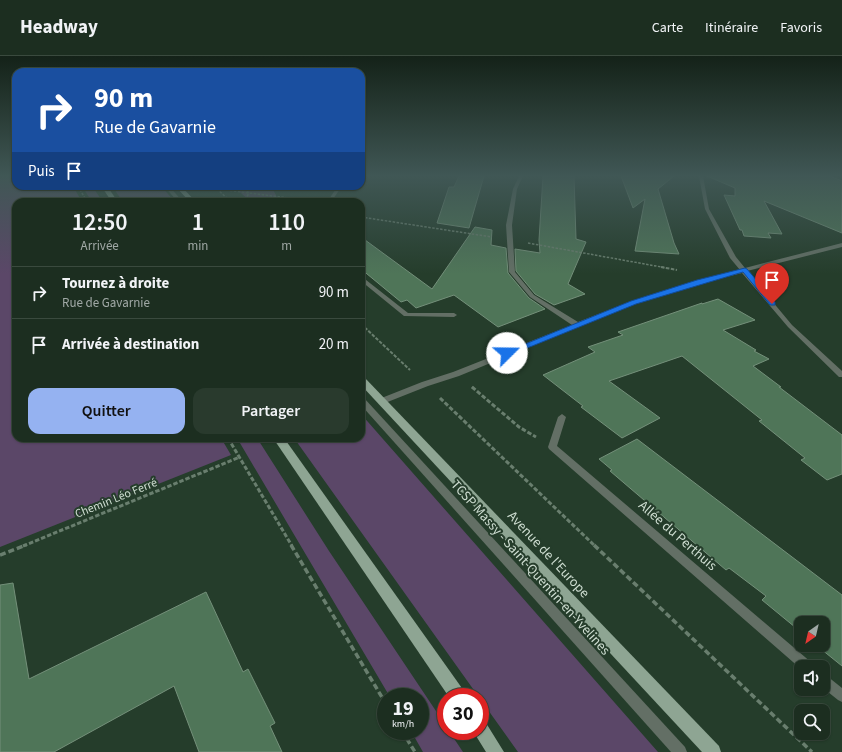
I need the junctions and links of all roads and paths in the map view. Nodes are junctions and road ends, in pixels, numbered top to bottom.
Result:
1 (512, 208) edge
2 (707, 208) edge
3 (842, 245) edge
4 (745, 270) junction
5 (365, 281) edge
6 (454, 315) dead end
7 (577, 325) junction
8 (365, 328) edge
9 (456, 374) junction
10 (842, 375) edge
11 (365, 383) edge
12 (425, 384) junction
13 (382, 402) junction
14 (365, 404) edge
15 (562, 417) dead end
16 (519, 427) dead end
17 (231, 442) edge
18 (281, 442) edge
19 (240, 457) junction
20 (0, 555) edge
21 (800, 660) edge
22 (830, 686) edge
23 (452, 688) edge
24 (377, 689) edge
25 (842, 696) edge
26 (408, 740) edge
27 (488, 740) edge
28 (415, 752) edge
29 (496, 752) edge
30 (680, 752) edge
31 (713, 752) edge
32 (812, 752) edge

1 - 7 street
2 - 4 street
3 - 4 street
4 - 7 street
4 - 10 street
5 - 6 street
7 - 9 street
8 - 12 path
9 - 12 street
9 - 16 path
11 - 13 main road, Avenue de l'Europe
12 - 13 street
12 - 32 path
13 - 31 main road, Avenue de l'Europe
14 - 30 street, TCSP Massy - Saint-Quentin-en-Yvelines
15 - 21 street, Allée du Perthuis
17 - 19 path
18 - 23 main road
19 - 20 path, Chemin Léo Ferré
19 - 24 path
22 - 25 street
26 - 28 path
27 - 29 main road

